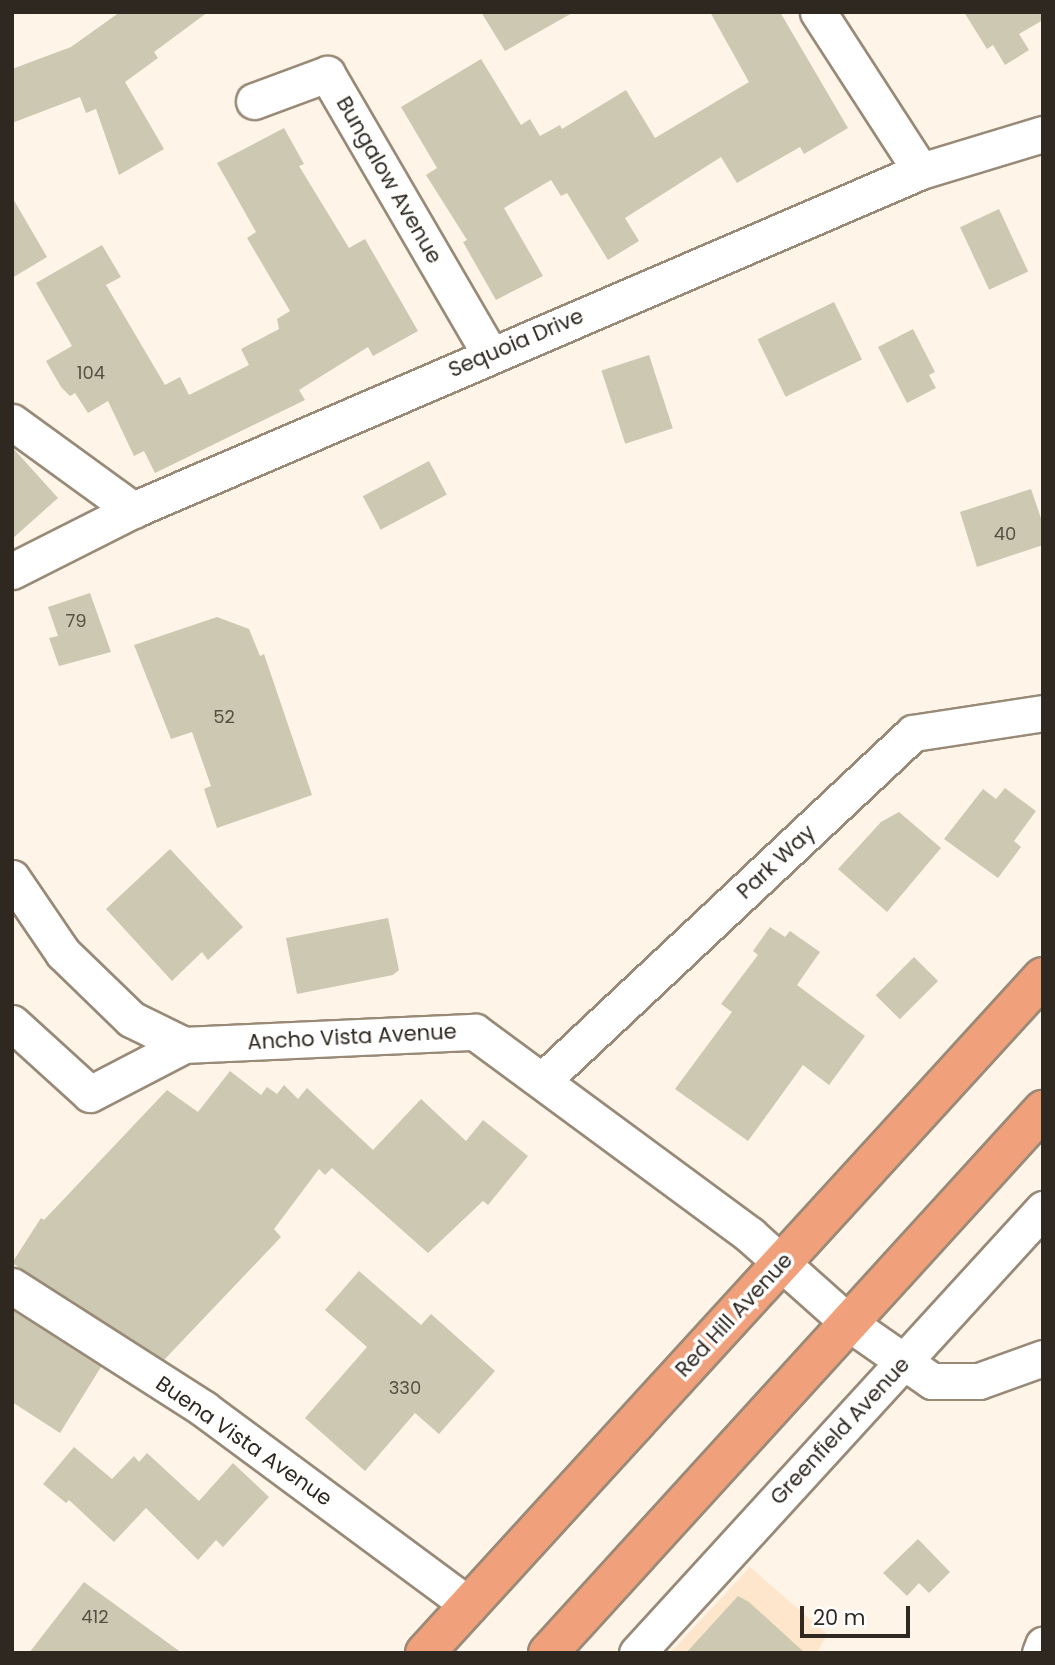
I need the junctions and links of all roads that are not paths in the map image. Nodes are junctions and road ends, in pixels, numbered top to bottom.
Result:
1 (818, 12) edge
2 (254, 101) dead end
3 (1043, 134) edge
4 (921, 171) junction
5 (490, 354) junction
6 (12, 422) edge
7 (133, 510) junction
8 (12, 571) edge
9 (1043, 713) edge
10 (12, 878) edge
11 (1043, 977) edge
12 (12, 1023) edge
13 (184, 1045) junction
14 (543, 1080) junction
15 (1043, 1110) edge
16 (1043, 1209) edge
17 (784, 1261) junction
18 (12, 1286) edge
19 (850, 1324) junction
20 (1043, 1358) edge
21 (902, 1364) junction
22 (468, 1605) junction
23 (1043, 1645) edge
24 (425, 1653) edge
25 (548, 1653) edge
26 (637, 1653) edge
27 (1040, 1653) edge

1 - 4 street
2 - 5 street, Bungalow Avenue
3 - 4 street, Sequoia Drive
4 - 5 street, Sequoia Drive
5 - 7 street, Sequoia Drive
6 - 7 street
7 - 8 street
9 - 14 street, Park Way
10 - 13 street, Ancho Vista Avenue
11 - 17 main road, Red Hill Avenue
12 - 13 street
13 - 14 street, Ancho Vista Avenue
14 - 17 street, Ancho Vista Avenue
15 - 19 main road
16 - 21 street, Greenfield Avenue
17 - 19 street, Ancho Vista Avenue
17 - 22 main road, Red Hill Avenue
18 - 22 street, Buena Vista Avenue
19 - 21 street, Ancho Vista Avenue
19 - 25 main road
20 - 21 street, Ancho Vista Avenue
21 - 26 street, Greenfield Avenue
22 - 24 main road, Red Hill Avenue
23 - 27 street

